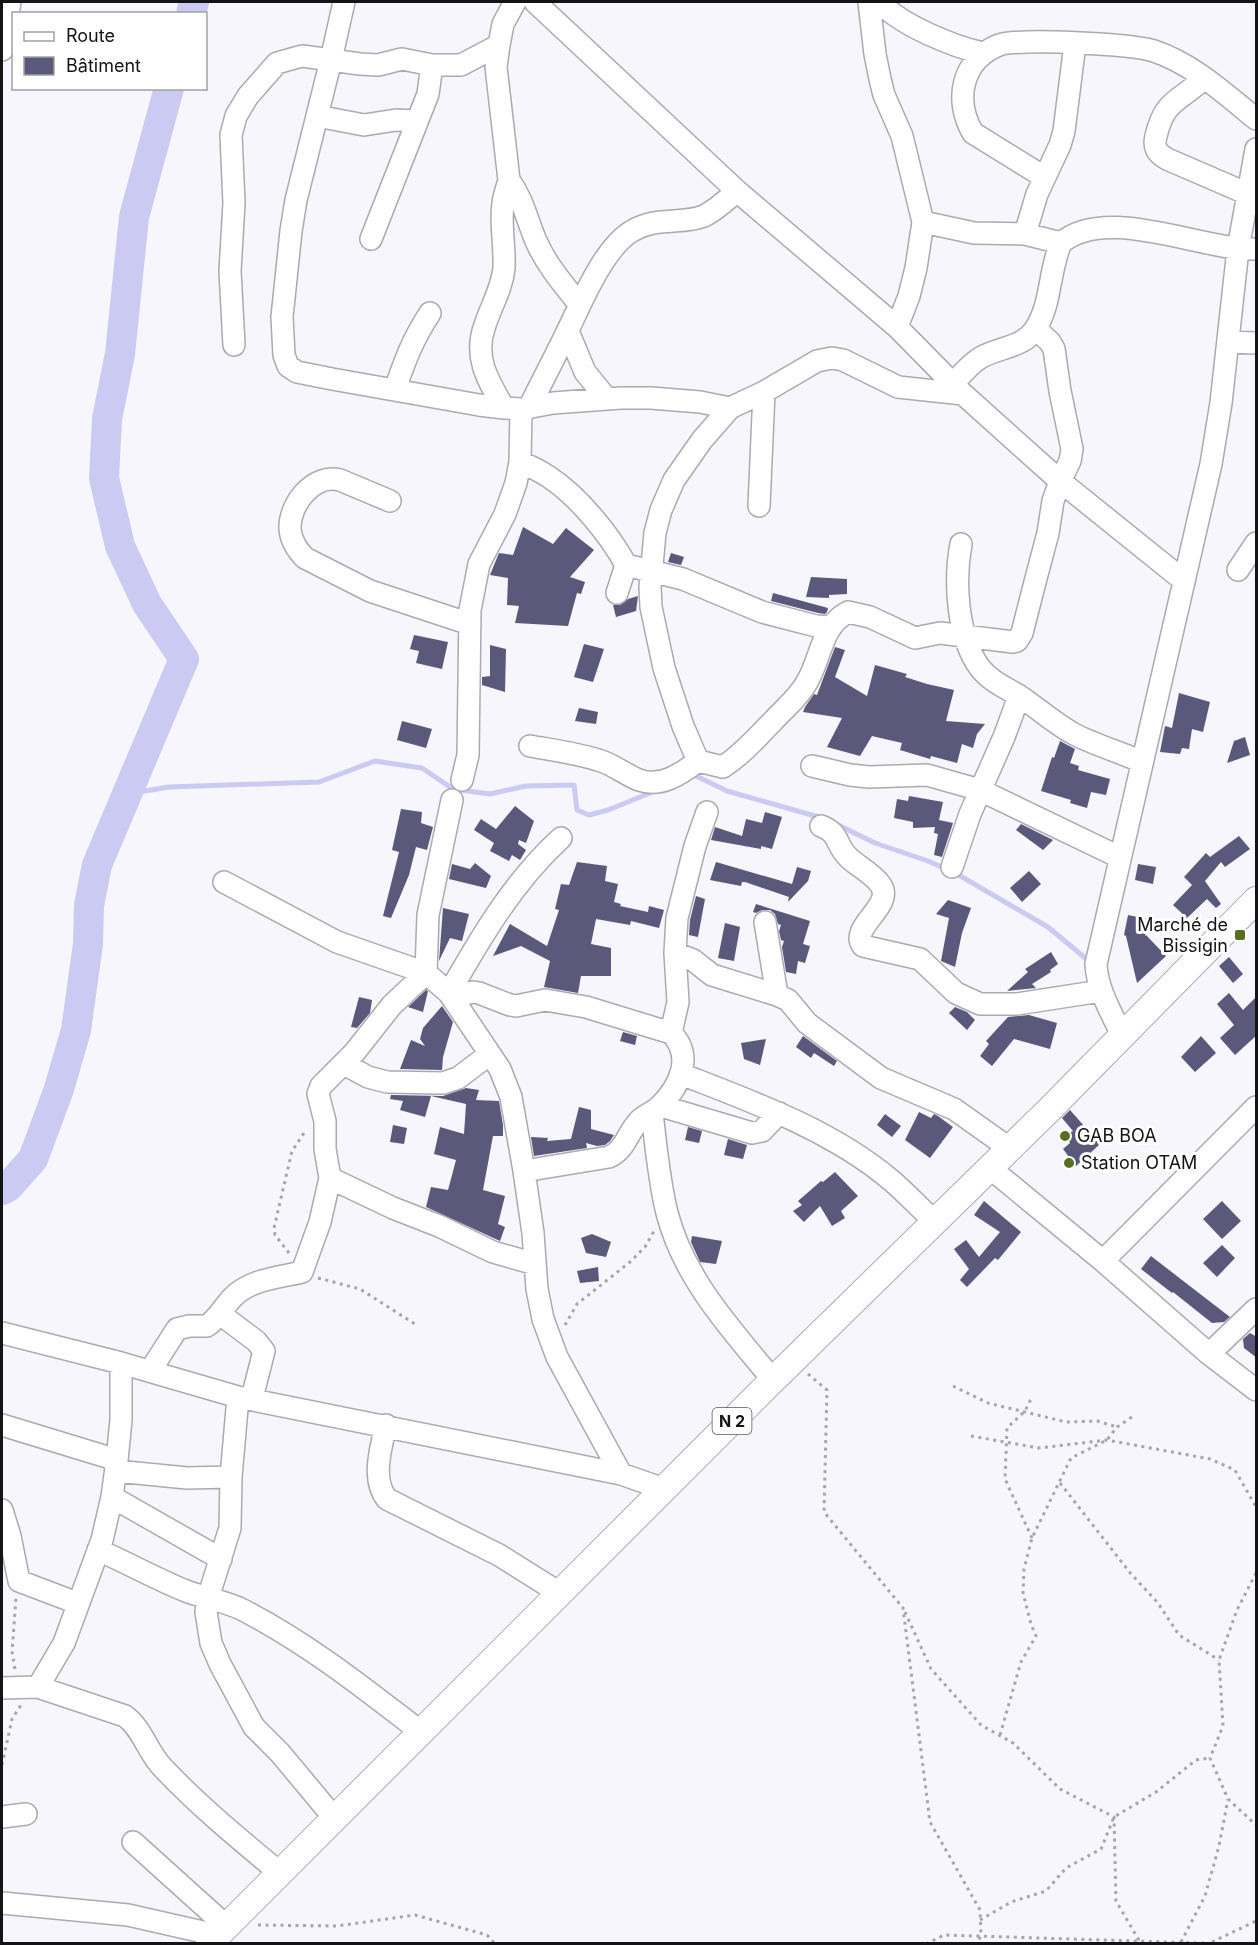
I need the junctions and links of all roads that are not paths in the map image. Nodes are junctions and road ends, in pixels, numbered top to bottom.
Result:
1 (10, 2) edge
2 (344, 2) edge
3 (515, 2) edge
4 (535, 2) edge
5 (868, 2) edge
6 (880, 2) edge
7 (1075, 44) junction
8 (499, 45) junction
9 (2, 50) edge
10 (983, 53) junction
11 (331, 60) junction
12 (432, 65) junction
13 (1204, 78) junction
14 (317, 116) junction
15 (1257, 119) edge
16 (416, 121) junction
17 (1257, 149) edge
18 (1044, 177) junction
19 (510, 180) junction
20 (737, 191) junction
21 (1248, 194) junction
22 (923, 222) junction
23 (1025, 234) junction
24 (371, 239) dead end
25 (1061, 243) junction
26 (1247, 249) edge
27 (579, 304) junction
28 (430, 313) dead end
29 (897, 327) junction
30 (1036, 329) junction
31 (568, 331) junction
32 (1228, 342) junction
33 (1257, 344) edge
34 (234, 345) dead end
35 (958, 389) junction
36 (394, 390) junction
37 (764, 392) junction
38 (607, 399) junction
39 (518, 408) junction
40 (730, 408) junction
41 (520, 462) junction
42 (1060, 481) junction
43 (390, 501) dead end
44 (759, 506) dead end
45 (1257, 543) edge
46 (961, 544) dead end
47 (626, 565) junction
48 (1238, 570) dead end
49 (650, 572) junction
50 (1183, 580) junction
51 (616, 593) dead end
52 (470, 624) junction
53 (829, 627) junction
54 (965, 635) junction
55 (1019, 696) junction
56 (530, 746) dead end
57 (698, 761) junction
58 (1142, 762) junction
59 (812, 766) dead end
60 (462, 780) dead end
61 (980, 790) junction
62 (452, 800) dead end
63 (707, 812) dead end
64 (821, 826) dead end
65 (561, 838) dead end
66 (1119, 856) junction
67 (952, 867) dead end
68 (224, 882) dead end
69 (1257, 900) edge
70 (765, 922) dead end
71 (675, 953) junction
72 (426, 973) junction
73 (1101, 991) junction
74 (777, 994) junction
75 (450, 995) junction
76 (671, 1034) junction
77 (1122, 1035) junction
78 (490, 1054) junction
79 (344, 1064) junction
80 (681, 1074) junction
81 (1257, 1107) edge
82 (656, 1109) junction
83 (779, 1113) junction
84 (1009, 1148) junction
85 (990, 1168) junction
86 (524, 1171) junction
87 (330, 1178) junction
88 (935, 1222) junction
89 (1103, 1261) junction
90 (535, 1264) junction
91 (1257, 1309) edge
92 (220, 1314) junction
93 (2, 1333) edge
94 (1209, 1354) junction
95 (121, 1363) junction
96 (150, 1371) junction
97 (773, 1380) junction
98 (1257, 1390) edge
99 (245, 1397) junction
100 (2, 1425) edge
101 (386, 1425) junction
102 (116, 1466) junction
103 (621, 1474) junction
104 (231, 1477) junction
105 (664, 1489) junction
106 (112, 1497) junction
107 (2, 1510) edge
108 (98, 1550) junction
109 (221, 1559) junction
110 (561, 1594) junction
111 (208, 1598) junction
112 (77, 1603) junction
113 (25, 1688) edge
114 (421, 1732) junction
115 (26, 1814) dead end
116 (2, 1817) edge
117 (335, 1819) junction
118 (133, 1842) dead end
119 (280, 1872) junction
120 (2, 1903) edge
121 (217, 1935) edge

1 - 9 street
2 - 11 street
3 - 8 street
4 - 20 street
5 - 22 street
6 - 10 street
7 - 10 street
7 - 13 street
7 - 18 street
8 - 12 street
8 - 19 street
10 - 18 street
11 - 12 street
11 - 14 street
11 - 34 street
12 - 16 street
13 - 15 street
13 - 21 street
14 - 16 street
14 - 36 street
16 - 24 street
17 - 21 street
18 - 23 street
19 - 27 street
19 - 39 street
20 - 27 street
20 - 29 street
21 - 26 street
22 - 23 street
22 - 29 street
23 - 25 street
25 - 26 street
25 - 30 street
26 - 32 street
27 - 31 street
28 - 36 street
29 - 35 street
30 - 35 street
30 - 42 street
31 - 38 street
31 - 39 street
32 - 33 street
32 - 50 street
35 - 37 street
35 - 42 street
36 - 39 street
37 - 40 street
37 - 44 street
38 - 39 street
38 - 40 street
39 - 41 street
40 - 49 street
41 - 47 street
41 - 52 street
42 - 50 street
42 - 54 street
43 - 52 street
45 - 48 street
46 - 54 street
47 - 49 street
47 - 51 street
49 - 53 street
49 - 57 street
50 - 58 street
52 - 60 street
53 - 54 street
53 - 57 street
54 - 55 street
55 - 58 street
55 - 61 street
56 - 57 street
58 - 66 street
59 - 61 street
61 - 66 street
61 - 67 street
62 - 72 street
63 - 71 street
64 - 73 street
65 - 75 street
66 - 73 street
68 - 72 street
69 - 77 main road, N 2
70 - 74 street
71 - 74 street
71 - 76 street
72 - 75 street
72 - 79 street
73 - 77 street
74 - 84 street
75 - 76 street
75 - 78 street
76 - 80 street
77 - 84 main road, N 2
78 - 79 street
78 - 86 street
79 - 87 street
80 - 82 street
80 - 83 street
81 - 89 street
82 - 83 street
82 - 86 street
82 - 97 street
83 - 88 street
84 - 85 main road, N 2
85 - 88 main road, N 2
85 - 89 street
86 - 90 street
87 - 90 street
87 - 92 street
88 - 97 main road, N 2
89 - 94 street
90 - 103 street
91 - 94 street
92 - 96 street
92 - 99 street
93 - 95 street
94 - 98 street
95 - 96 street
95 - 102 street
96 - 99 street
97 - 105 main road, N 2
99 - 101 street
99 - 104 street
100 - 102 street
101 - 103 street
101 - 110 street
102 - 104 street
102 - 106 street
103 - 105 street
104 - 109 street
105 - 110 main road, N 2
106 - 108 street
106 - 109 street
107 - 112 street
108 - 111 street
108 - 112 street
109 - 111 street
110 - 114 main road, N 2
111 - 114 street
111 - 117 street
112 - 113 street
113 - 119 street
114 - 117 main road, N 2
115 - 116 street
117 - 119 main road, N 2
118 - 121 street
119 - 121 main road, N 2
120 - 121 street

